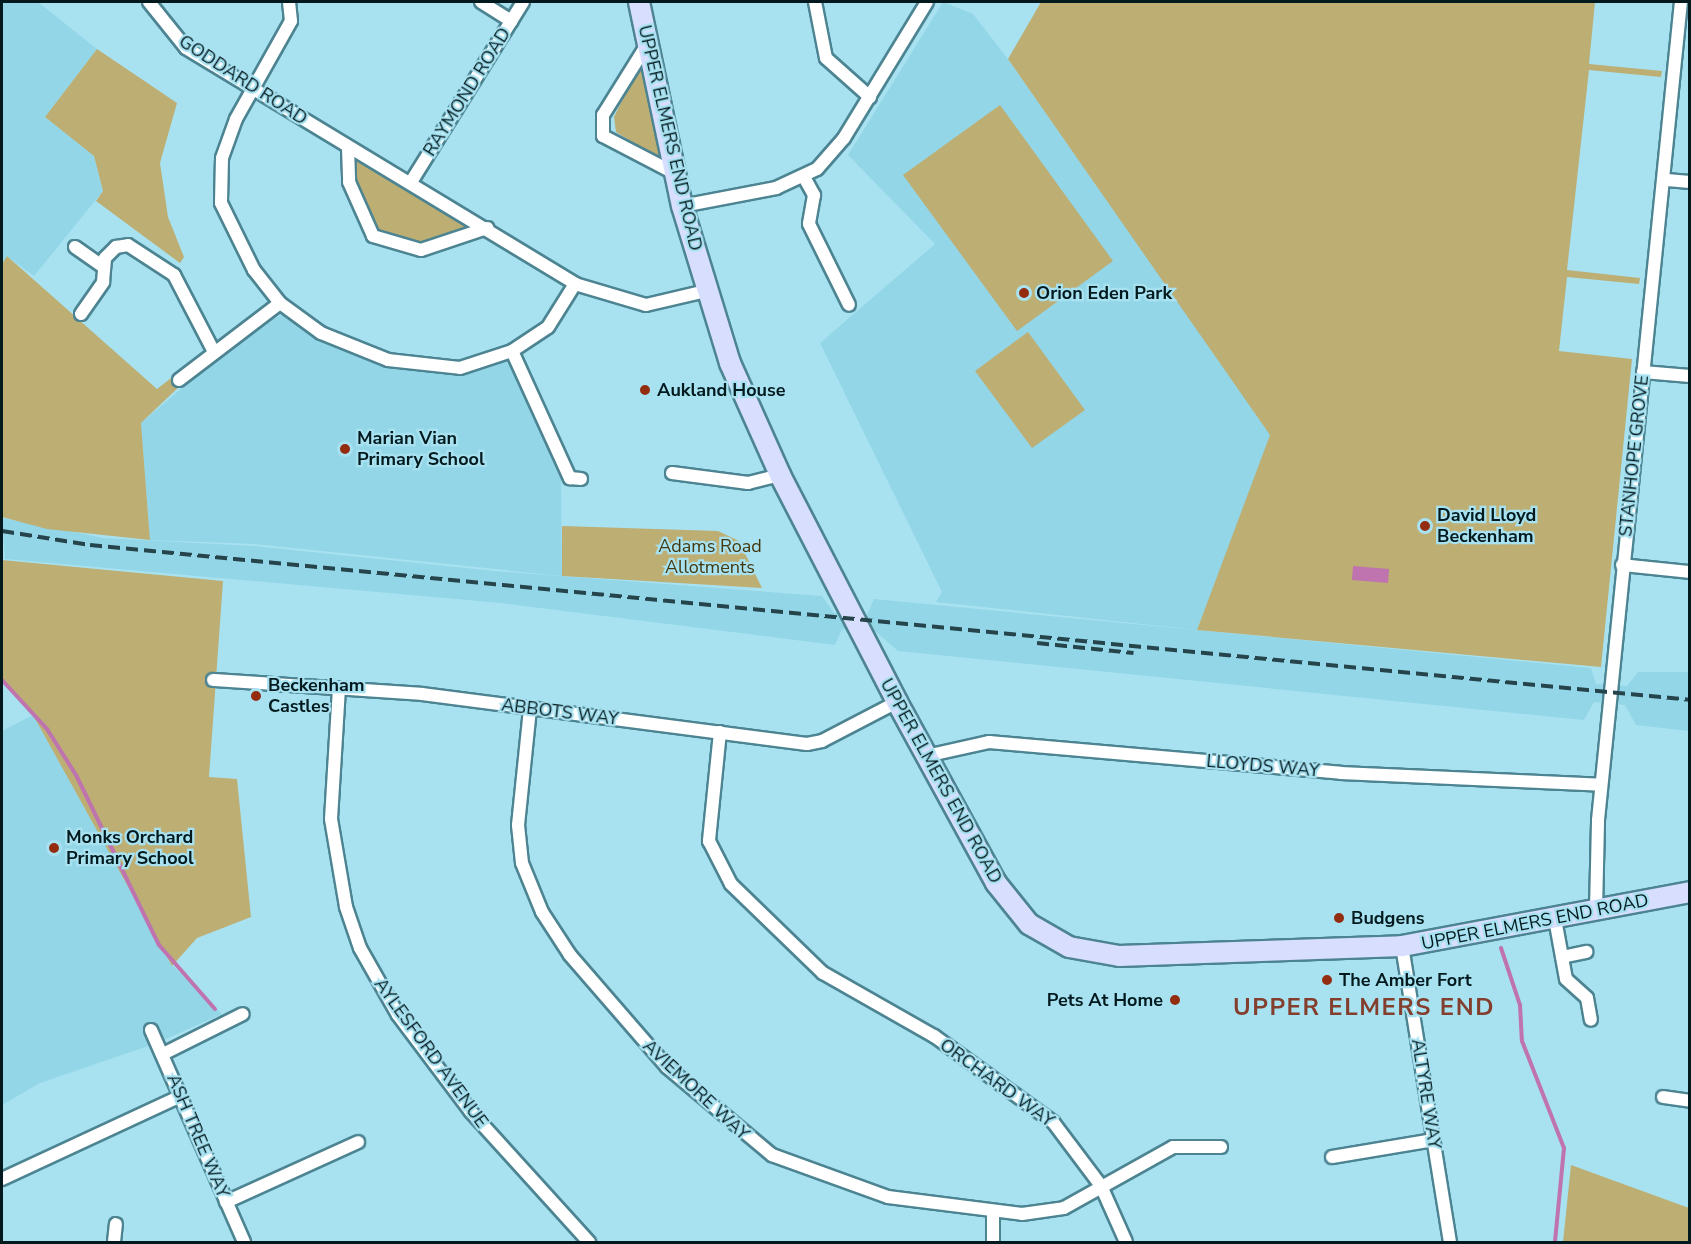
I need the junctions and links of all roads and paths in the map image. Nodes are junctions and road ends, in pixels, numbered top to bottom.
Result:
1 (149, 2) edge
2 (289, 2) edge
3 (481, 2) edge
4 (523, 2) edge
5 (639, 2) edge
6 (815, 2) edge
7 (927, 2) edge
8 (1681, 2) edge
9 (512, 21) junction
10 (648, 43) junction
11 (254, 89) junction
12 (870, 97) junction
13 (348, 148) junction
14 (674, 173) junction
15 (804, 177) junction
16 (1666, 180) junction
17 (411, 182) junction
18 (1689, 182) edge
19 (682, 206) junction
20 (487, 228) junction
21 (75, 247) dead end
22 (104, 267) junction
23 (575, 284) junction
24 (706, 291) junction
25 (280, 303) junction
26 (849, 305) dead end
27 (81, 314) dead end
28 (213, 350) junction
29 (512, 351) junction
30 (1644, 372) junction
31 (1689, 376) edge
32 (179, 380) dead end
33 (672, 473) dead end
34 (780, 475) junction
35 (581, 479) dead end
36 (1622, 565) junction
37 (1689, 572) edge
38 (213, 680) dead end
39 (339, 688) junction
40 (897, 702) junction
41 (530, 709) junction
42 (720, 732) junction
43 (926, 756) junction
44 (1601, 785) junction
45 (1689, 892) edge
46 (1596, 910) junction
47 (1555, 919) junction
48 (1402, 946) junction
49 (1586, 952) dead end
50 (1562, 957) junction
51 (243, 1014) dead end
52 (1591, 1020) dead end
53 (151, 1030) dead end
54 (164, 1054) junction
55 (179, 1097) junction
56 (1663, 1097) dead end
57 (1689, 1101) edge
58 (1434, 1140) junction
59 (358, 1142) dead end
60 (1221, 1147) dead end
61 (1332, 1157) dead end
62 (2, 1179) edge
63 (1101, 1186) junction
64 (226, 1202) junction
65 (993, 1211) junction
66 (116, 1224) dead end
67 (114, 1242) edge
68 (244, 1242) edge
69 (589, 1242) edge
70 (993, 1242) edge
71 (1126, 1242) edge
72 (1450, 1242) edge

1 - 11 street, GODDARD ROAD
2 - 11 street
3 - 9 street
4 - 9 street, RAYMOND ROAD
5 - 10 main road, UPPER ELMERS END ROAD
6 - 12 street
7 - 12 street
8 - 16 street, STANHOPE GROVE
9 - 17 street, RAYMOND ROAD
10 - 14 main road, UPPER ELMERS END ROAD
10 - 14 street
11 - 13 street, GODDARD ROAD
11 - 25 street
12 - 15 street
13 - 17 street, GODDARD ROAD
13 - 20 street
14 - 19 main road, UPPER ELMERS END ROAD
15 - 19 street
15 - 26 street
16 - 18 street
16 - 30 street, STANHOPE GROVE
17 - 20 street, GODDARD ROAD
19 - 24 main road, UPPER ELMERS END ROAD
20 - 23 street, GODDARD ROAD
21 - 22 street
22 - 27 street
22 - 28 street
23 - 24 street, GODDARD ROAD
23 - 29 street
24 - 34 main road, UPPER ELMERS END ROAD
25 - 28 street
25 - 29 street
28 - 32 street
29 - 35 street
30 - 31 street
30 - 36 street, STANHOPE GROVE
33 - 34 street
34 - 40 main road, UPPER ELMERS END ROAD
36 - 37 street
36 - 44 street, STANHOPE GROVE
38 - 39 street, ABBOTS WAY
39 - 41 street, ABBOTS WAY
39 - 69 street, AYLESFORD AVENUE
40 - 42 street, ABBOTS WAY
40 - 43 main road, UPPER ELMERS END ROAD
41 - 42 street, ABBOTS WAY
41 - 65 street, AVIEMORE WAY
42 - 63 street, ORCHARD WAY
43 - 44 street, LLOYDS WAY
43 - 48 main road, UPPER ELMERS END ROAD
44 - 46 street, STANHOPE GROVE
45 - 46 main road, UPPER ELMERS END ROAD
46 - 47 main road, UPPER ELMERS END ROAD
47 - 48 main road, UPPER ELMERS END ROAD
47 - 50 street
48 - 58 street, ALTYRE WAY
49 - 50 street
50 - 52 street
51 - 54 street
53 - 54 street, ASH TREE WAY
54 - 55 street, ASH TREE WAY
55 - 62 street
55 - 64 street, ASH TREE WAY
56 - 57 street
58 - 61 street
58 - 72 street, ALTYRE WAY
59 - 64 street
60 - 63 street, AVIEMORE WAY
63 - 65 street, AVIEMORE WAY
63 - 71 street, ORCHARD WAY
64 - 68 street, ASH TREE WAY
65 - 70 street
66 - 67 street

